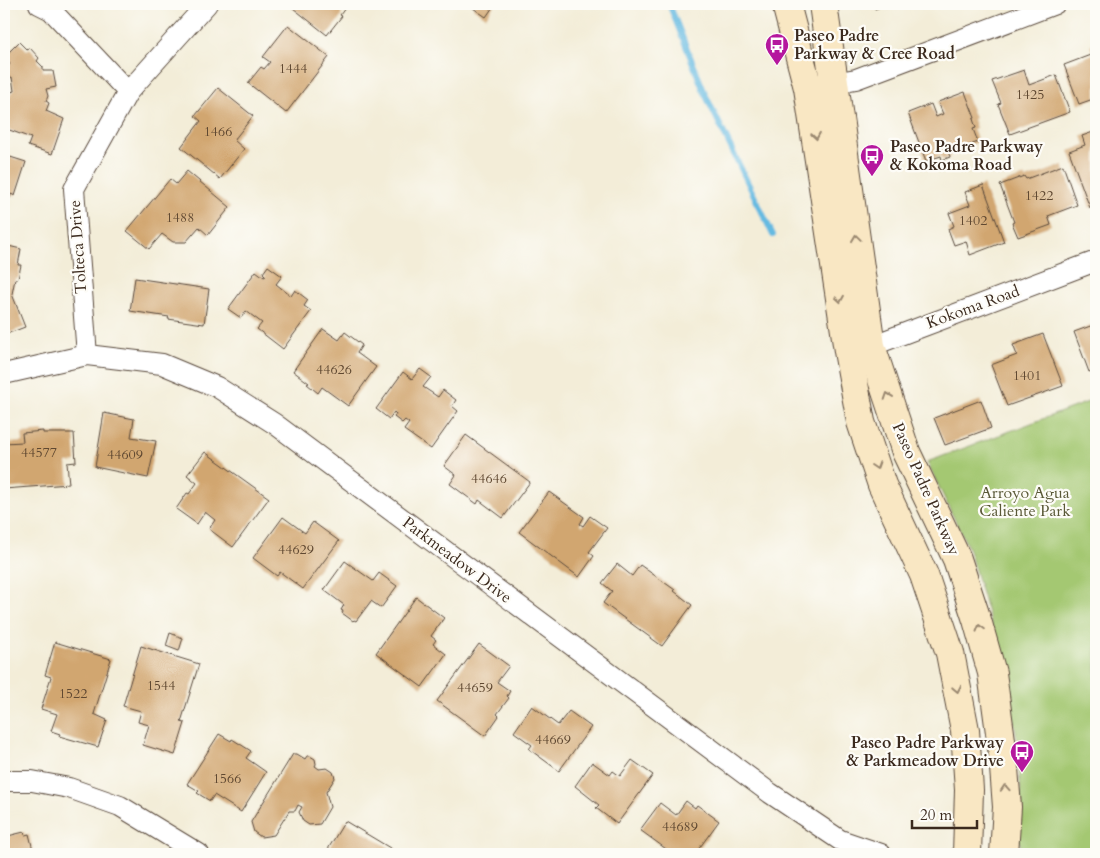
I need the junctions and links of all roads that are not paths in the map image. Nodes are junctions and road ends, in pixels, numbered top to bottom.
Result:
1 (39, 4) edge
2 (207, 4) edge
3 (786, 4) edge
4 (823, 4) edge
5 (1055, 4) edge
6 (835, 81) junction
7 (808, 88) junction
8 (128, 92) junction
9 (1096, 261) edge
10 (860, 348) junction
11 (86, 355) junction
12 (4, 374) edge
13 (4, 781) edge
14 (199, 854) edge
15 (881, 854) edge
16 (967, 854) edge
17 (1004, 854) edge

1 - 8 street
2 - 8 street, Tolteca Drive
3 - 7 main road, Paseo Padre Parkway
4 - 6 main road, Paseo Padre Parkway
5 - 6 street
6 - 7 street
10 -> 6 main road, Paseo Padre Parkway
7 -> 10 main road, Paseo Padre Parkway
8 - 11 street, Tolteca Drive
9 - 10 street, Kokoma Road
10 -> 16 main road, Paseo Padre Parkway
17 -> 10 main road, Paseo Padre Parkway
11 - 12 street, Parkmeadow Drive
11 - 15 street, Parkmeadow Drive
13 - 14 street

